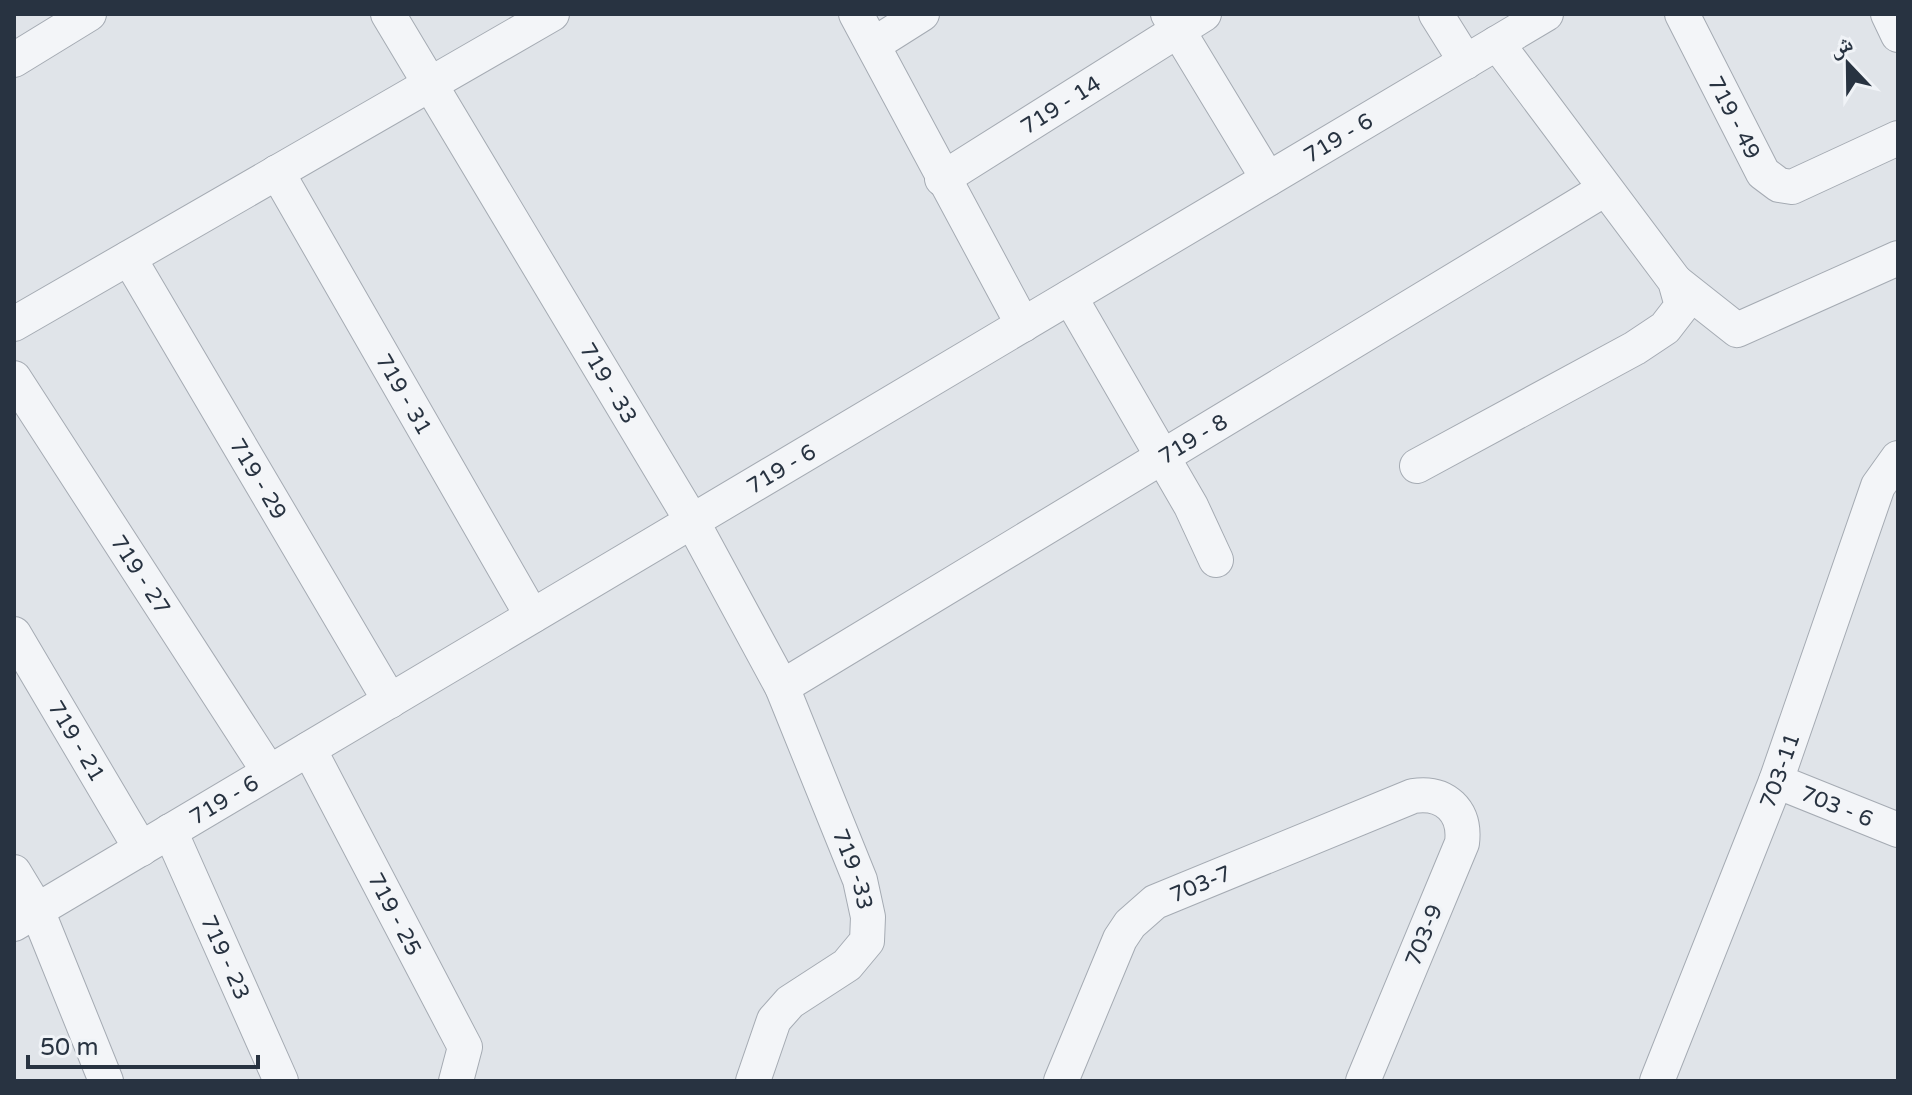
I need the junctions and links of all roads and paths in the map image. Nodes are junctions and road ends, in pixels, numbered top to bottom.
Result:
1 (89, 14) edge
2 (388, 14) edge
3 (552, 14) edge
4 (856, 14) edge
5 (922, 14) edge
6 (1436, 14) edge
7 (1546, 14) edge
8 (1682, 14) edge
9 (1888, 14) edge
10 (1183, 20) edge
11 (1898, 35) edge
12 (1497, 43) junction
13 (19, 45) edge
14 (873, 45) junction
15 (1466, 62) junction
16 (430, 84) junction
17 (1898, 138) edge
18 (277, 172) junction
19 (942, 179) junction
20 (1268, 179) junction
21 (1605, 189) junction
22 (129, 258) junction
23 (1898, 258) edge
24 (1675, 281) junction
25 (1070, 297) junction
26 (14, 324) edge
27 (1023, 325) junction
28 (14, 378) edge
29 (1162, 458) junction
30 (1898, 458) edge
31 (1417, 466) dead end
32 (692, 521) junction
33 (1216, 560) dead end
34 (532, 616) junction
35 (14, 634) edge
36 (782, 687) junction
37 (390, 701) junction
38 (309, 749) junction
39 (269, 772) junction
40 (1776, 781) junction
41 (1437, 796) joint
42 (1898, 830) edge
43 (170, 831) junction
44 (141, 849) junction
45 (14, 872) edge
46 (26, 917) edge
47 (106, 1081) edge
48 (281, 1081) edge
49 (456, 1081) edge
50 (753, 1081) edge
51 (1061, 1081) edge
52 (1363, 1081) edge
53 (1657, 1081) edge

1 - 13 street
2 - 16 street, 719 - 33
3 - 16 street
4 - 14 street
5 - 14 street
6 - 15 street
7 - 12 street, 719 - 6
8 - 17 street, 719 - 49
9 - 11 street
10 - 19 street, 719 - 14
10 - 20 street
12 - 15 street, 719 - 6
12 - 21 street
14 - 19 street
15 - 20 street, 719 - 6
16 - 18 street
16 - 32 street, 719 - 33
18 - 22 street
18 - 34 street, 719 - 31
19 - 27 street
20 - 25 street, 719 - 6
21 - 24 street
21 - 29 street, 719 - 8
22 - 26 street
22 - 37 street, 719 - 29
23 - 24 street
24 - 31 street
25 - 27 street, 719 - 6
25 - 29 street
27 - 32 street, 719 - 6
28 - 39 street, 719 - 27
29 - 33 street
29 - 36 street, 719 - 8
30 - 40 street, 703-11
32 - 34 street, 719 - 6
32 - 36 street, 719 - 33
34 - 37 street, 719 - 6
35 - 44 street, 719 - 21
36 - 50 street, 719 -33
37 - 38 street, 719 - 6
38 - 39 street, 719 - 6
38 - 49 street, 719 - 25
39 - 43 street, 719 - 6
40 - 42 street, 703 - 6
40 - 53 street, 703-11
41 - 51 street, 703-7
41 - 52 street, 703-9
43 - 44 street, 719 - 6
43 - 48 street, 719 - 23
44 - 46 street, 719 - 6
45 - 46 street
46 - 47 street

